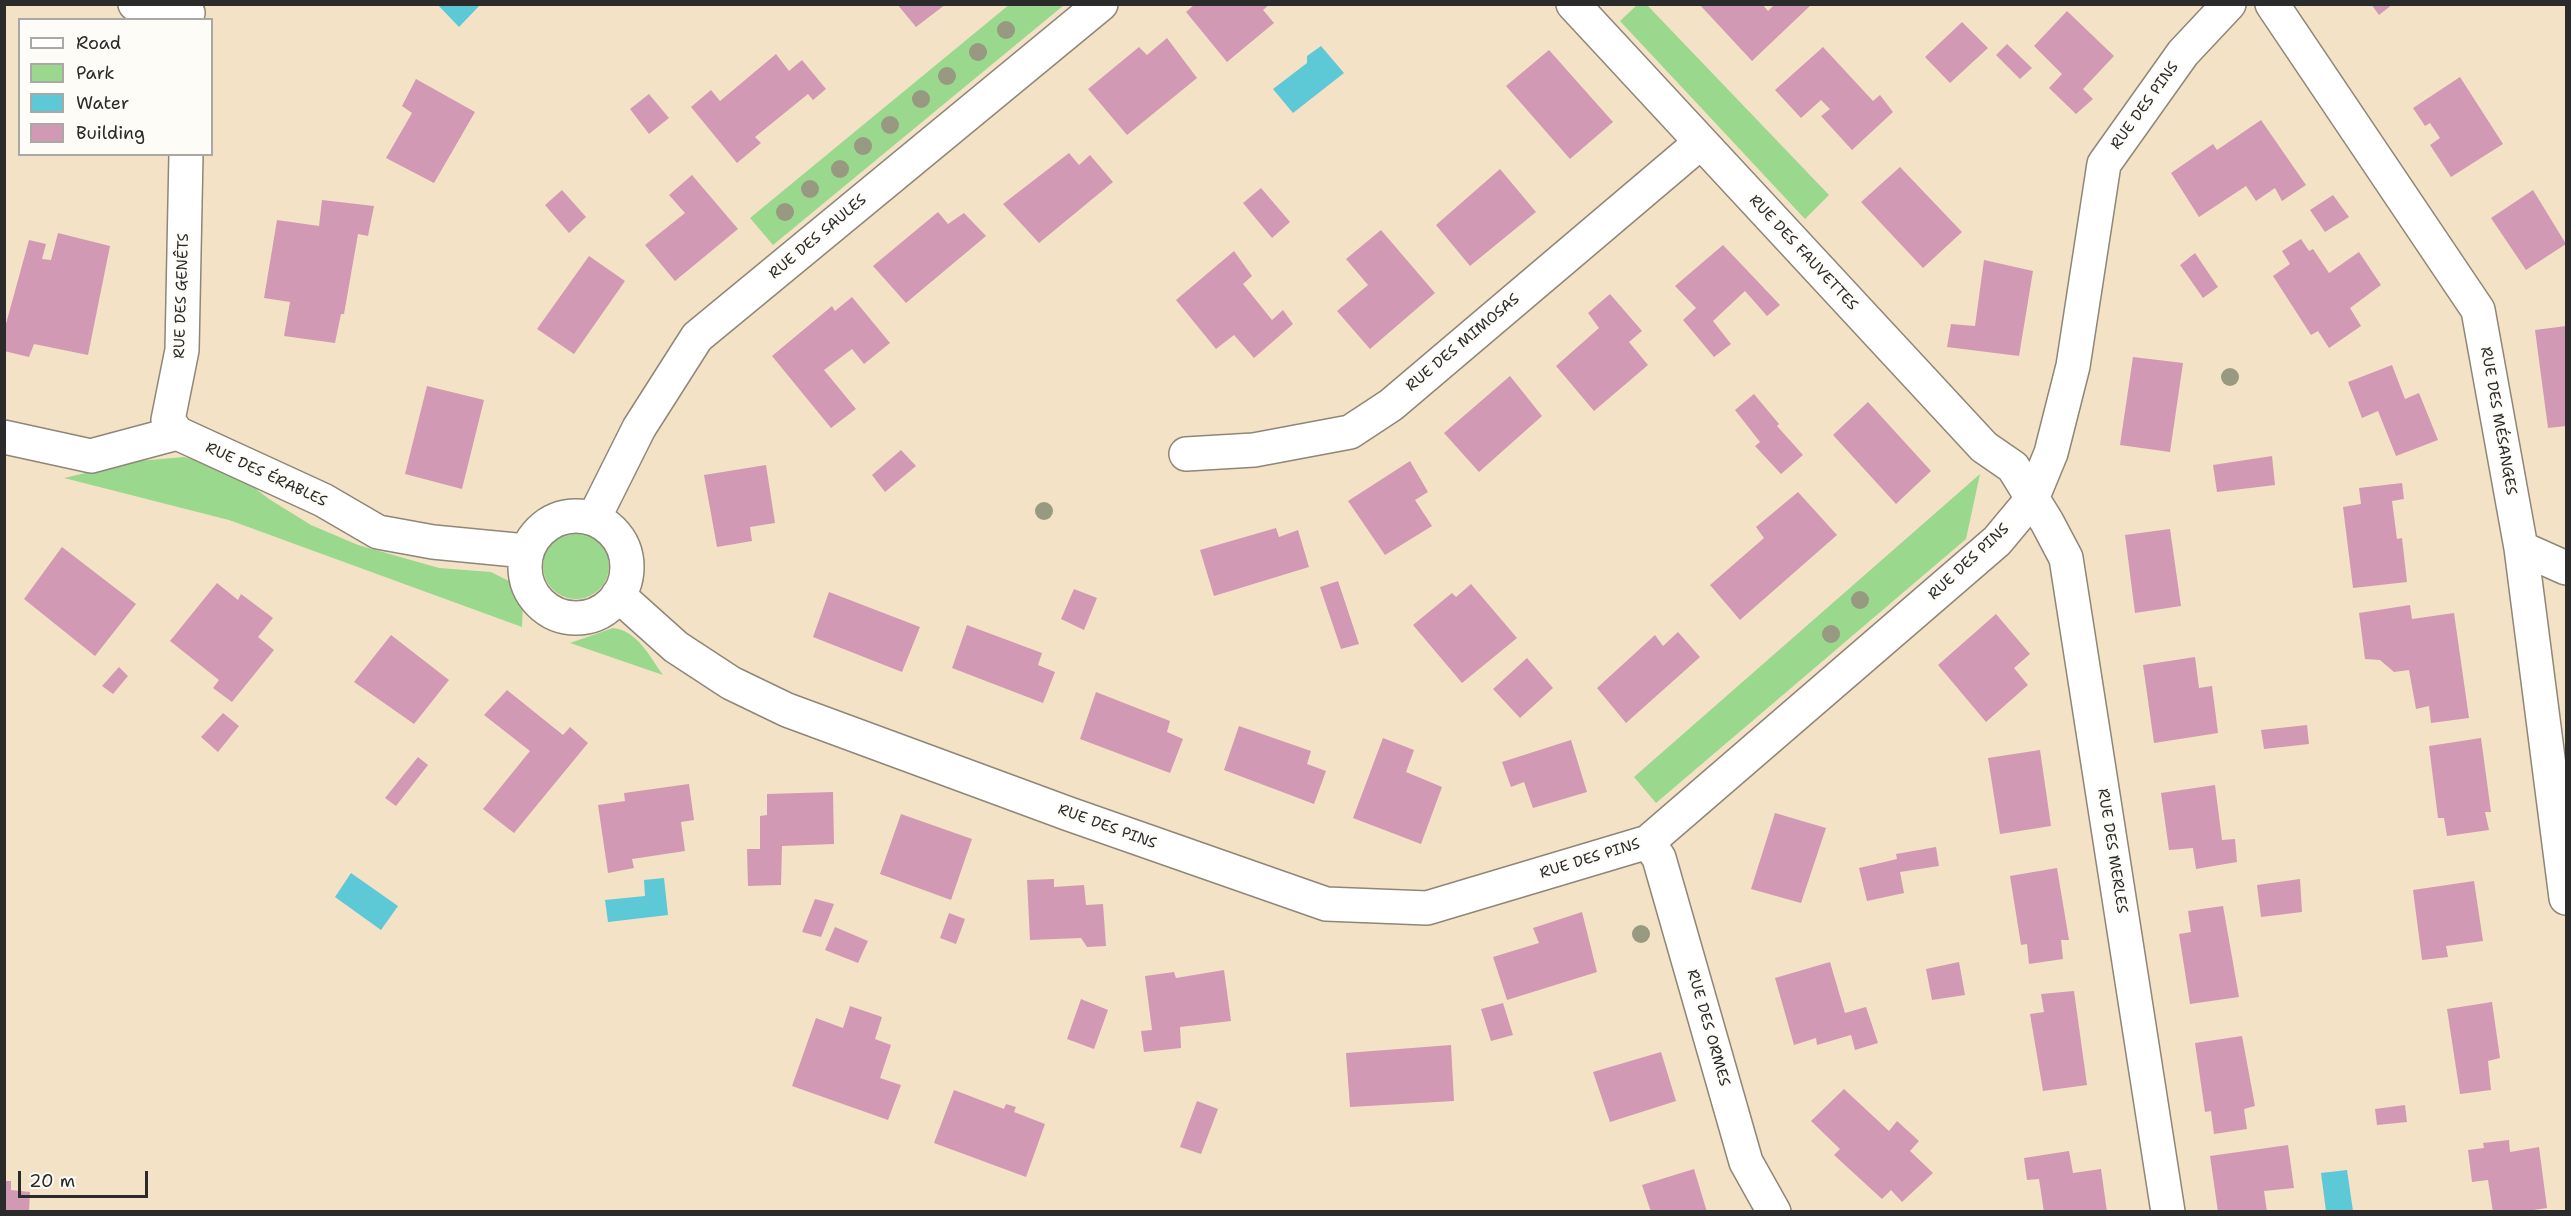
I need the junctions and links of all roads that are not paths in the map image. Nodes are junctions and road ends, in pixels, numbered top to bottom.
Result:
1 (135, 4) edge
2 (1101, 4) edge
3 (1574, 4) edge
4 (2229, 4) edge
5 (2272, 4) edge
6 (190, 12) edge
7 (1700, 143) junction
8 (186, 156) edge
9 (177, 434) junction
10 (4, 437) edge
11 (1186, 454) dead end
12 (2032, 499) junction
13 (594, 518) junction
14 (2521, 548) junction
15 (526, 551) junction
16 (2566, 568) edge
17 (618, 595) junction
18 (1648, 842) junction
19 (2566, 898) edge
20 (1774, 1212) edge
21 (2168, 1212) edge

1 - 6 street
2 - 13 street, RUE DES SAULES
3 - 7 street, RUE DES FAUVETTES
4 - 12 street, RUE DES PINS
5 - 14 street, RUE DES MÉSANGES
7 - 11 street, RUE DES MIMOSAS
7 - 12 street, RUE DES FAUVETTES
8 - 9 street, RUE DES GENÊTS
9 - 10 street
9 - 15 street, RUE DES ÉRABLES
12 - 18 street, RUE DES PINS
12 - 21 street, RUE DES MERLES
13 - 15 street
13 - 17 street
14 - 16 street
14 - 19 street, RUE DES MÉSANGES
15 - 17 street
17 - 18 street, RUE DES PINS
18 - 20 street, RUE DES ORMES

